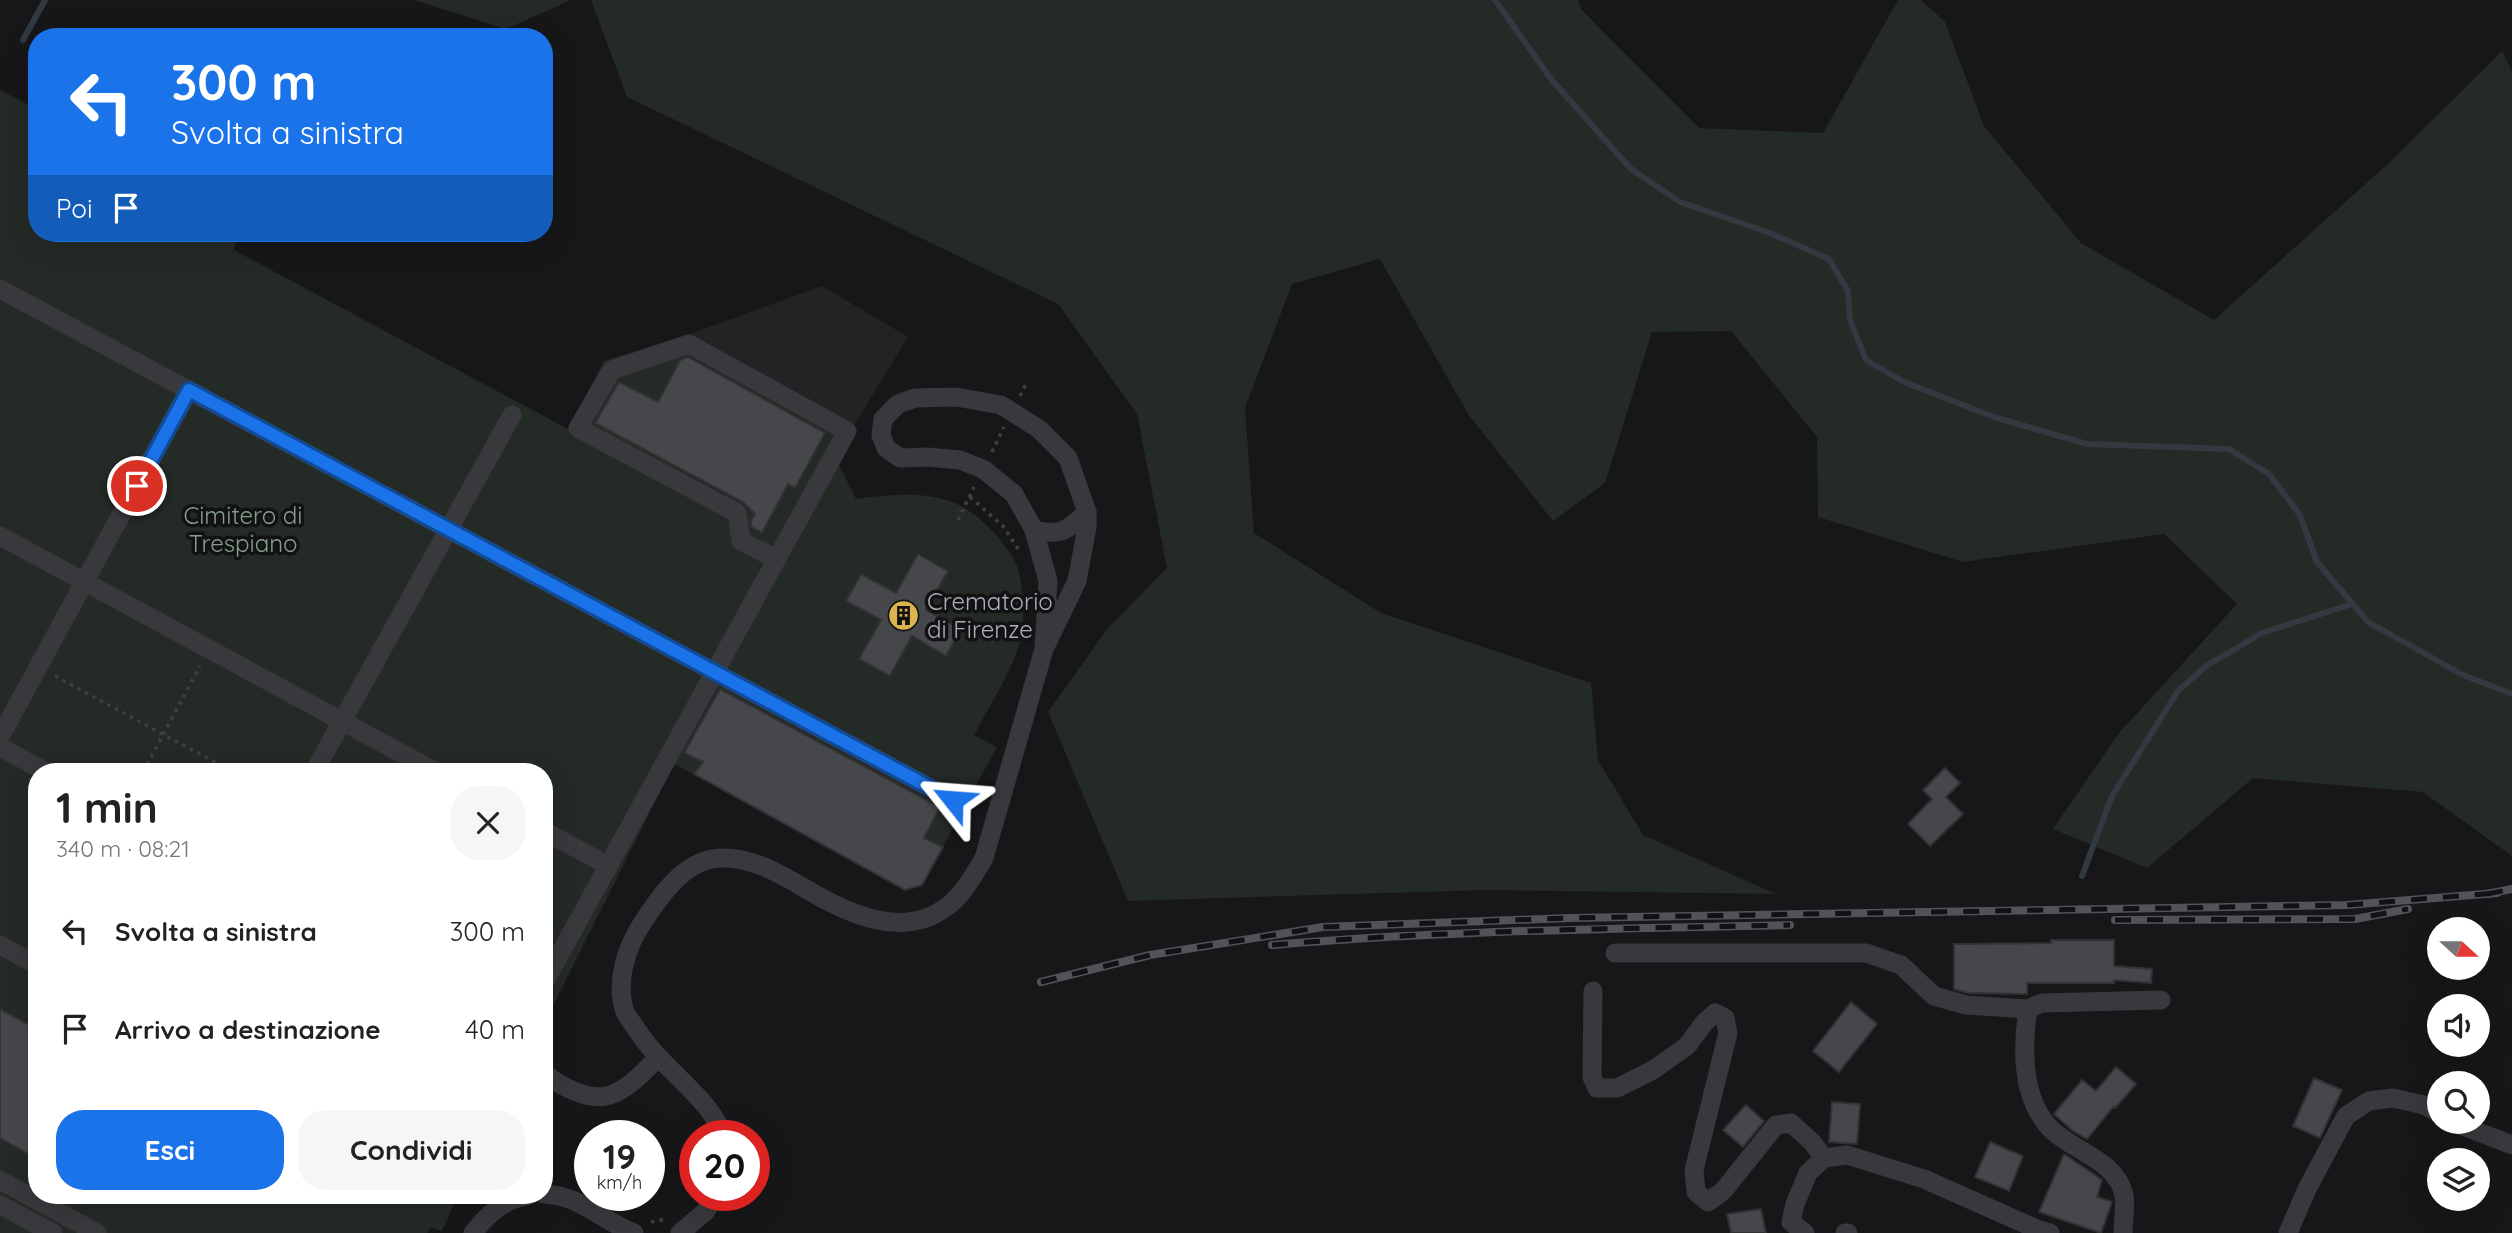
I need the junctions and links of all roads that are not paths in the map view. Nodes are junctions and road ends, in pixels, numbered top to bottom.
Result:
1 (0, 289) edge
2 (189, 390) junction
3 (512, 415) dead end
4 (1087, 512) junction
5 (449, 529) junction
6 (1034, 530) junction
7 (0, 536) edge
8 (776, 559) junction
9 (85, 582) junction
10 (1044, 649) junction
11 (715, 672) junction
12 (342, 721) junction
13 (0, 737) edge
14 (0, 747) edge
15 (29, 763) edge
16 (319, 763) edge
17 (419, 763) edge
18 (953, 800) dead end
19 (553, 836) edge
20 (609, 866) junction
21 (0, 945) edge
22 (1615, 953) dead end
23 (28, 960) edge
24 (553, 967) edge
25 (1593, 991) dead end
26 (2161, 1000) dead end
27 (2028, 1009) junction
28 (658, 1058) junction
29 (553, 1079) edge
30 (2427, 1107) edge
31 (715, 1120) edge
32 (2483, 1134) edge
33 (2512, 1145) edge
34 (1824, 1158) junction
35 (0, 1180) edge
36 (28, 1195) edge
37 (553, 1195) edge
38 (44, 1204) edge
39 (504, 1204) edge
40 (0, 1205) edge
41 (706, 1211) edge
42 (679, 1225) edge
43 (638, 1227) edge
44 (53, 1233) edge
45 (97, 1233) edge
46 (473, 1233) edge
47 (1805, 1233) edge
48 (2050, 1233) edge
49 (2123, 1233) edge
50 (2288, 1233) edge

1 - 2 street
2 - 5 street
2 - 9 street
3 - 5 street
4 - 6 street
4 - 6 street
4 - 10 street
5 - 11 street
5 - 12 street
6 - 10 street
7 - 9 street
8 - 8 street
8 - 11 street
9 - 12 street
9 - 13 street
10 - 28 street
11 - 18 street
11 - 20 street
12 - 16 street
12 - 17 street
14 - 15 street
19 - 20 street
20 - 24 street
21 - 23 street
22 - 27 street
25 - 34 street
26 - 27 street
27 - 49 street
28 - 29 street
28 - 31 street
30 - 50 street
32 - 33 street
34 - 47 street
34 - 48 street
35 - 36 street
37 - 43 street
38 - 45 street
39 - 46 street
40 - 44 street
41 - 42 street

